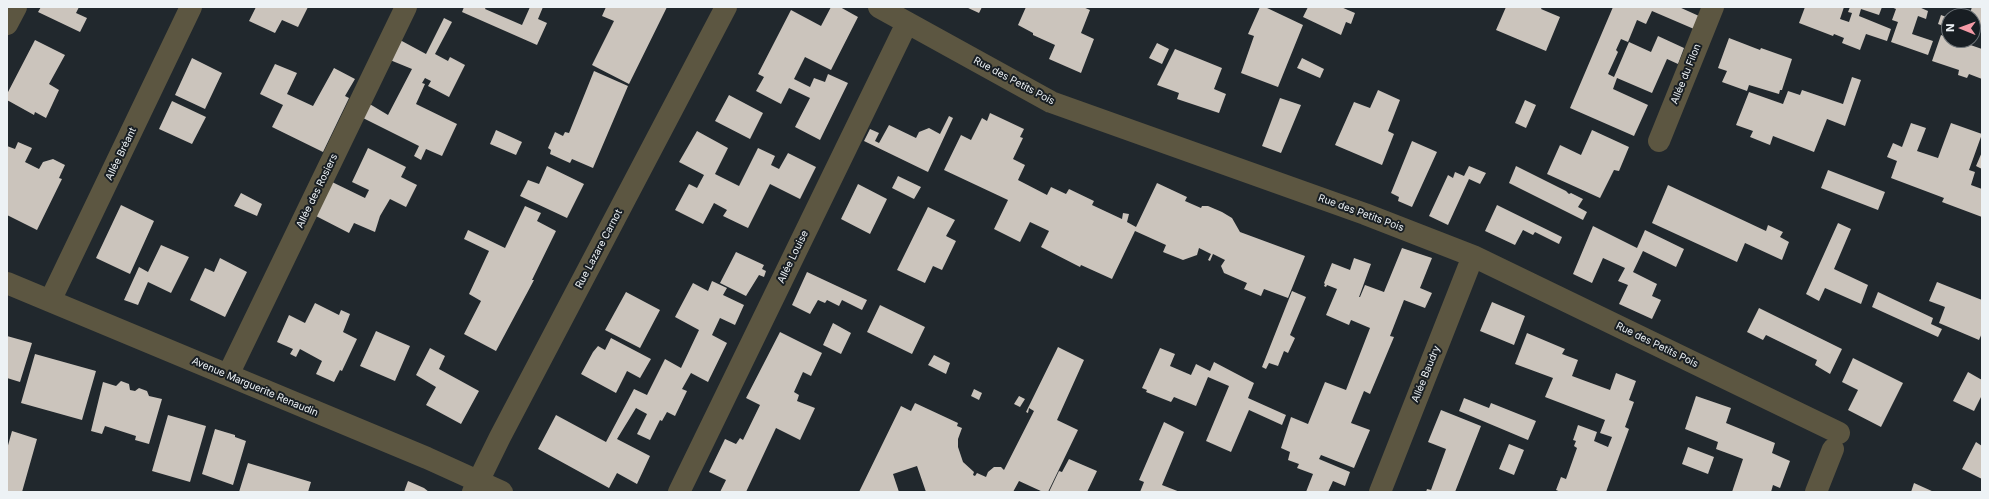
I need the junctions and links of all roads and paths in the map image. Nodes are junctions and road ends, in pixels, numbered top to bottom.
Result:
1 (16, 7) edge
2 (191, 7) edge
3 (406, 7) edge
4 (726, 7) edge
5 (879, 7) edge
6 (1713, 7) edge
7 (907, 23) junction
8 (7, 24) edge
9 (1659, 141) dead end
10 (1473, 256) junction
11 (7, 283) edge
12 (50, 301) junction
13 (228, 375) junction
14 (475, 486) edge
15 (502, 492) edge
16 (679, 492) edge
17 (1380, 492) edge
18 (1816, 492) edge

1 - 8 street
2 - 12 street, Allée Bréant
3 - 13 street, Allée des Rosiers
4 - 14 street, Rue Lazare Carnot
5 - 7 street, Rue des Petits Pois
6 - 9 street, Allée du Filon
7 - 10 street, Rue des Petits Pois
7 - 16 street, Allée Louise
10 - 17 street, Allée Baudry
10 - 18 street, Rue des Petits Pois
11 - 12 street, Avenue Marguerite Renaudin
12 - 13 street, Avenue Marguerite Renaudin
13 - 14 street, Avenue Marguerite Renaudin
14 - 15 street, Avenue Marguerite Renaudin

